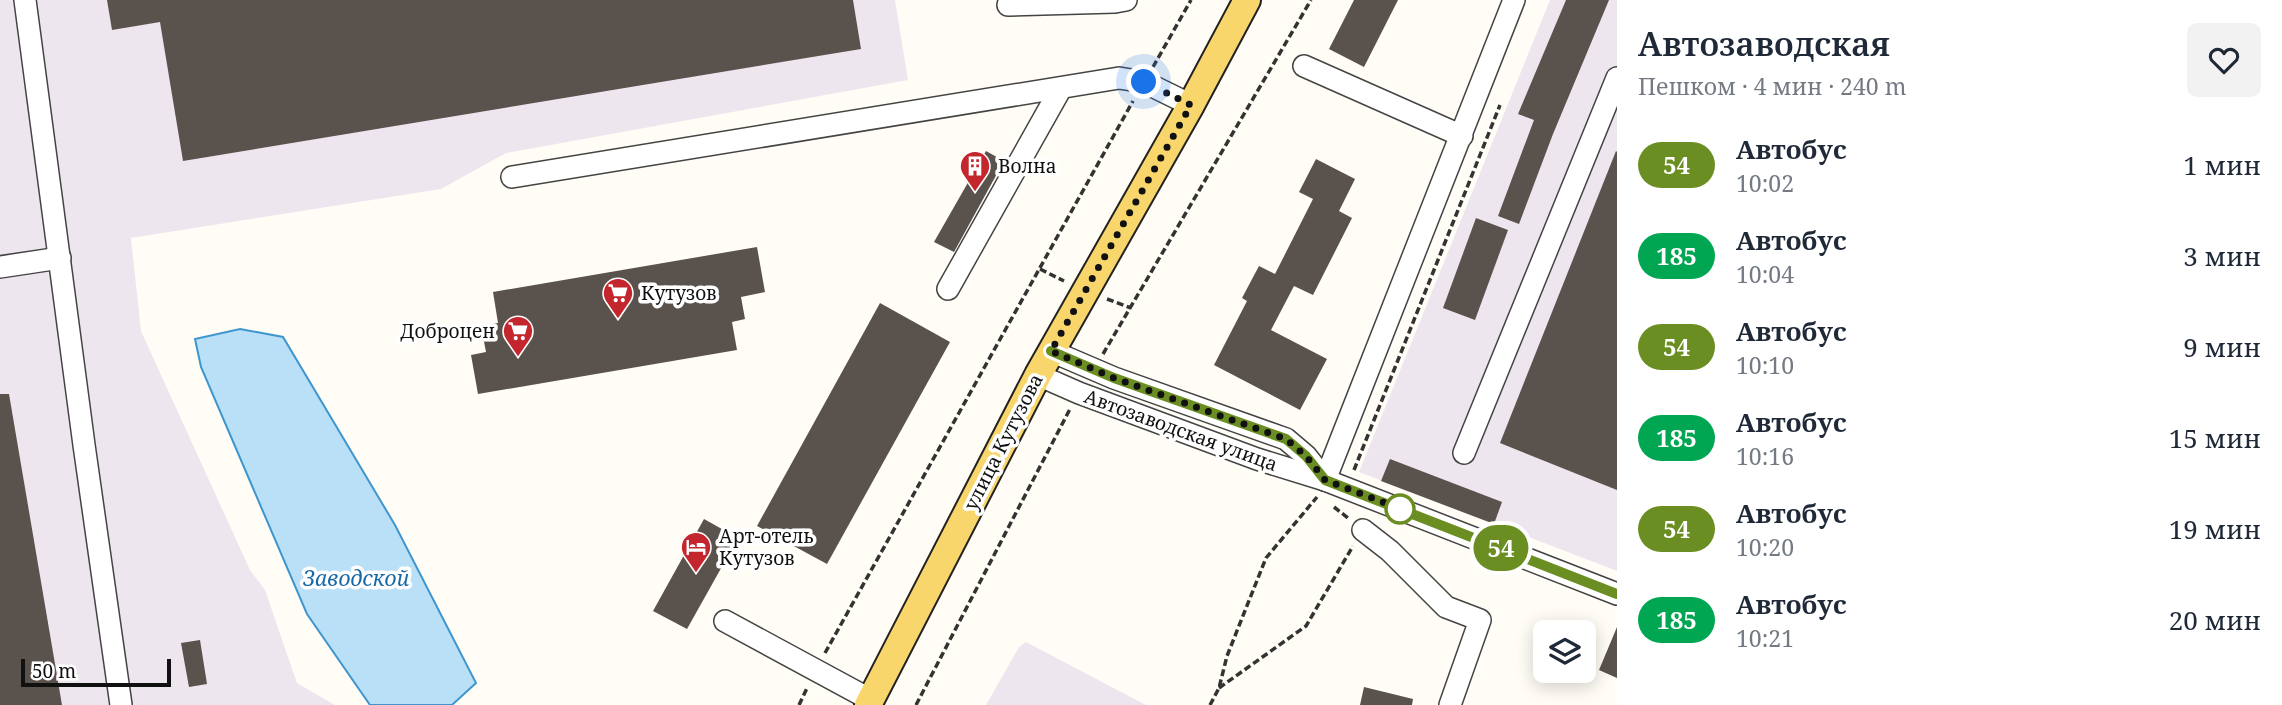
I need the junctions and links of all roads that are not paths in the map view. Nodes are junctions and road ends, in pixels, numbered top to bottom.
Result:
1 (25, 0) edge
2 (1126, 0) edge
3 (1247, 0) edge
4 (1514, 0) edge
5 (1008, 5) dead end
6 (1304, 66) dead end
7 (1617, 78) edge
8 (1061, 88) junction
9 (1191, 105) junction
10 (1462, 136) junction
11 (512, 177) dead end
12 (60, 258) junction
13 (0, 267) edge
14 (948, 289) dead end
15 (1051, 351) junction
16 (1038, 375) junction
17 (1464, 453) dead end
18 (1322, 488) junction
19 (1363, 530) road end
20 (1617, 594) edge
21 (725, 621) dead end
22 (869, 703) edge
23 (121, 705) edge
24 (1450, 705) edge

1 - 12 street
2 - 5 street
3 - 9 main road, улица Кутузова
4 - 10 street
6 - 10 street
7 - 17 street
8 - 9 street
8 - 11 street
8 - 14 street
9 - 15 main road, улица Кутузова
10 - 18 street
12 - 13 street
12 - 23 street
15 - 16 main road, улица Кутузова
15 - 18 street, Автозаводская улица
16 - 18 street, Автозаводская улица
16 - 22 main road, улица Кутузова
18 - 20 street, Автозаводская улица
19 - 24 street
21 - 22 street

